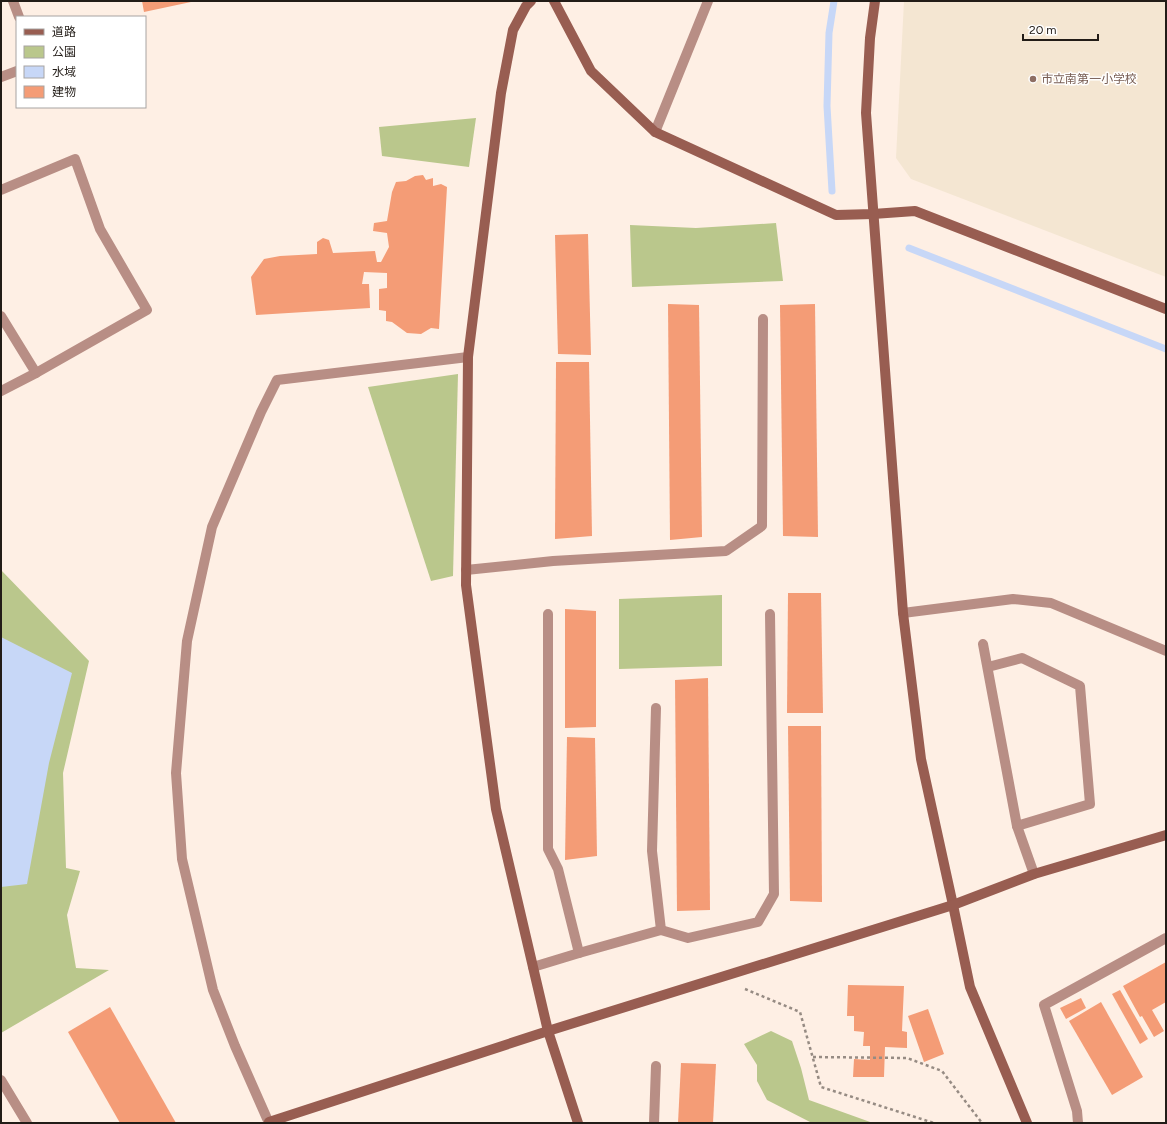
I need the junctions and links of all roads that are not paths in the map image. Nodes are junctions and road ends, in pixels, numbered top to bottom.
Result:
1 (14, 1) edge
2 (531, 1) edge
3 (554, 1) edge
4 (708, 1) edge
5 (875, 1) edge
6 (19, 16) edge
7 (16, 71) edge
8 (1, 77) edge
9 (655, 132) junction
10 (1, 190) edge
11 (873, 214) junction
12 (1166, 309) edge
13 (1, 316) edge
14 (762, 319) dead end
15 (468, 357) junction
16 (36, 373) junction
17 (1, 391) edge
18 (466, 570) junction
19 (903, 613) junction
20 (548, 614) dead end
21 (770, 614) dead end
22 (983, 644) dead end
23 (1166, 651) edge
24 (988, 667) junction
25 (656, 708) dead end
26 (1016, 826) junction
27 (1166, 835) edge
28 (1034, 874) junction
29 (954, 904) junction
30 (661, 930) junction
31 (1166, 938) edge
32 (579, 954) junction
33 (533, 967) junction
34 (548, 1031) junction
35 (656, 1066) dead end
36 (1, 1080) edge
37 (27, 1123) edge
38 (269, 1123) edge
39 (578, 1123) edge
40 (654, 1123) edge
41 (1027, 1123) edge
42 (1078, 1123) edge

1 - 6 street
2 - 15 street
3 - 9 street
4 - 9 street
5 - 11 street
7 - 8 street
9 - 11 street
10 - 16 street
11 - 12 street
11 - 19 street
13 - 16 street
14 - 18 street
15 - 18 street
15 - 38 street
16 - 17 street
18 - 33 street
19 - 23 street
19 - 29 street
20 - 32 street
21 - 30 street
22 - 24 street
24 - 26 street
24 - 26 street
25 - 30 street
26 - 28 street
27 - 28 street
28 - 29 street
29 - 34 street
29 - 41 street
30 - 32 street
31 - 42 street
32 - 33 street
33 - 34 street
34 - 38 street
34 - 39 street
35 - 40 street
36 - 37 street

